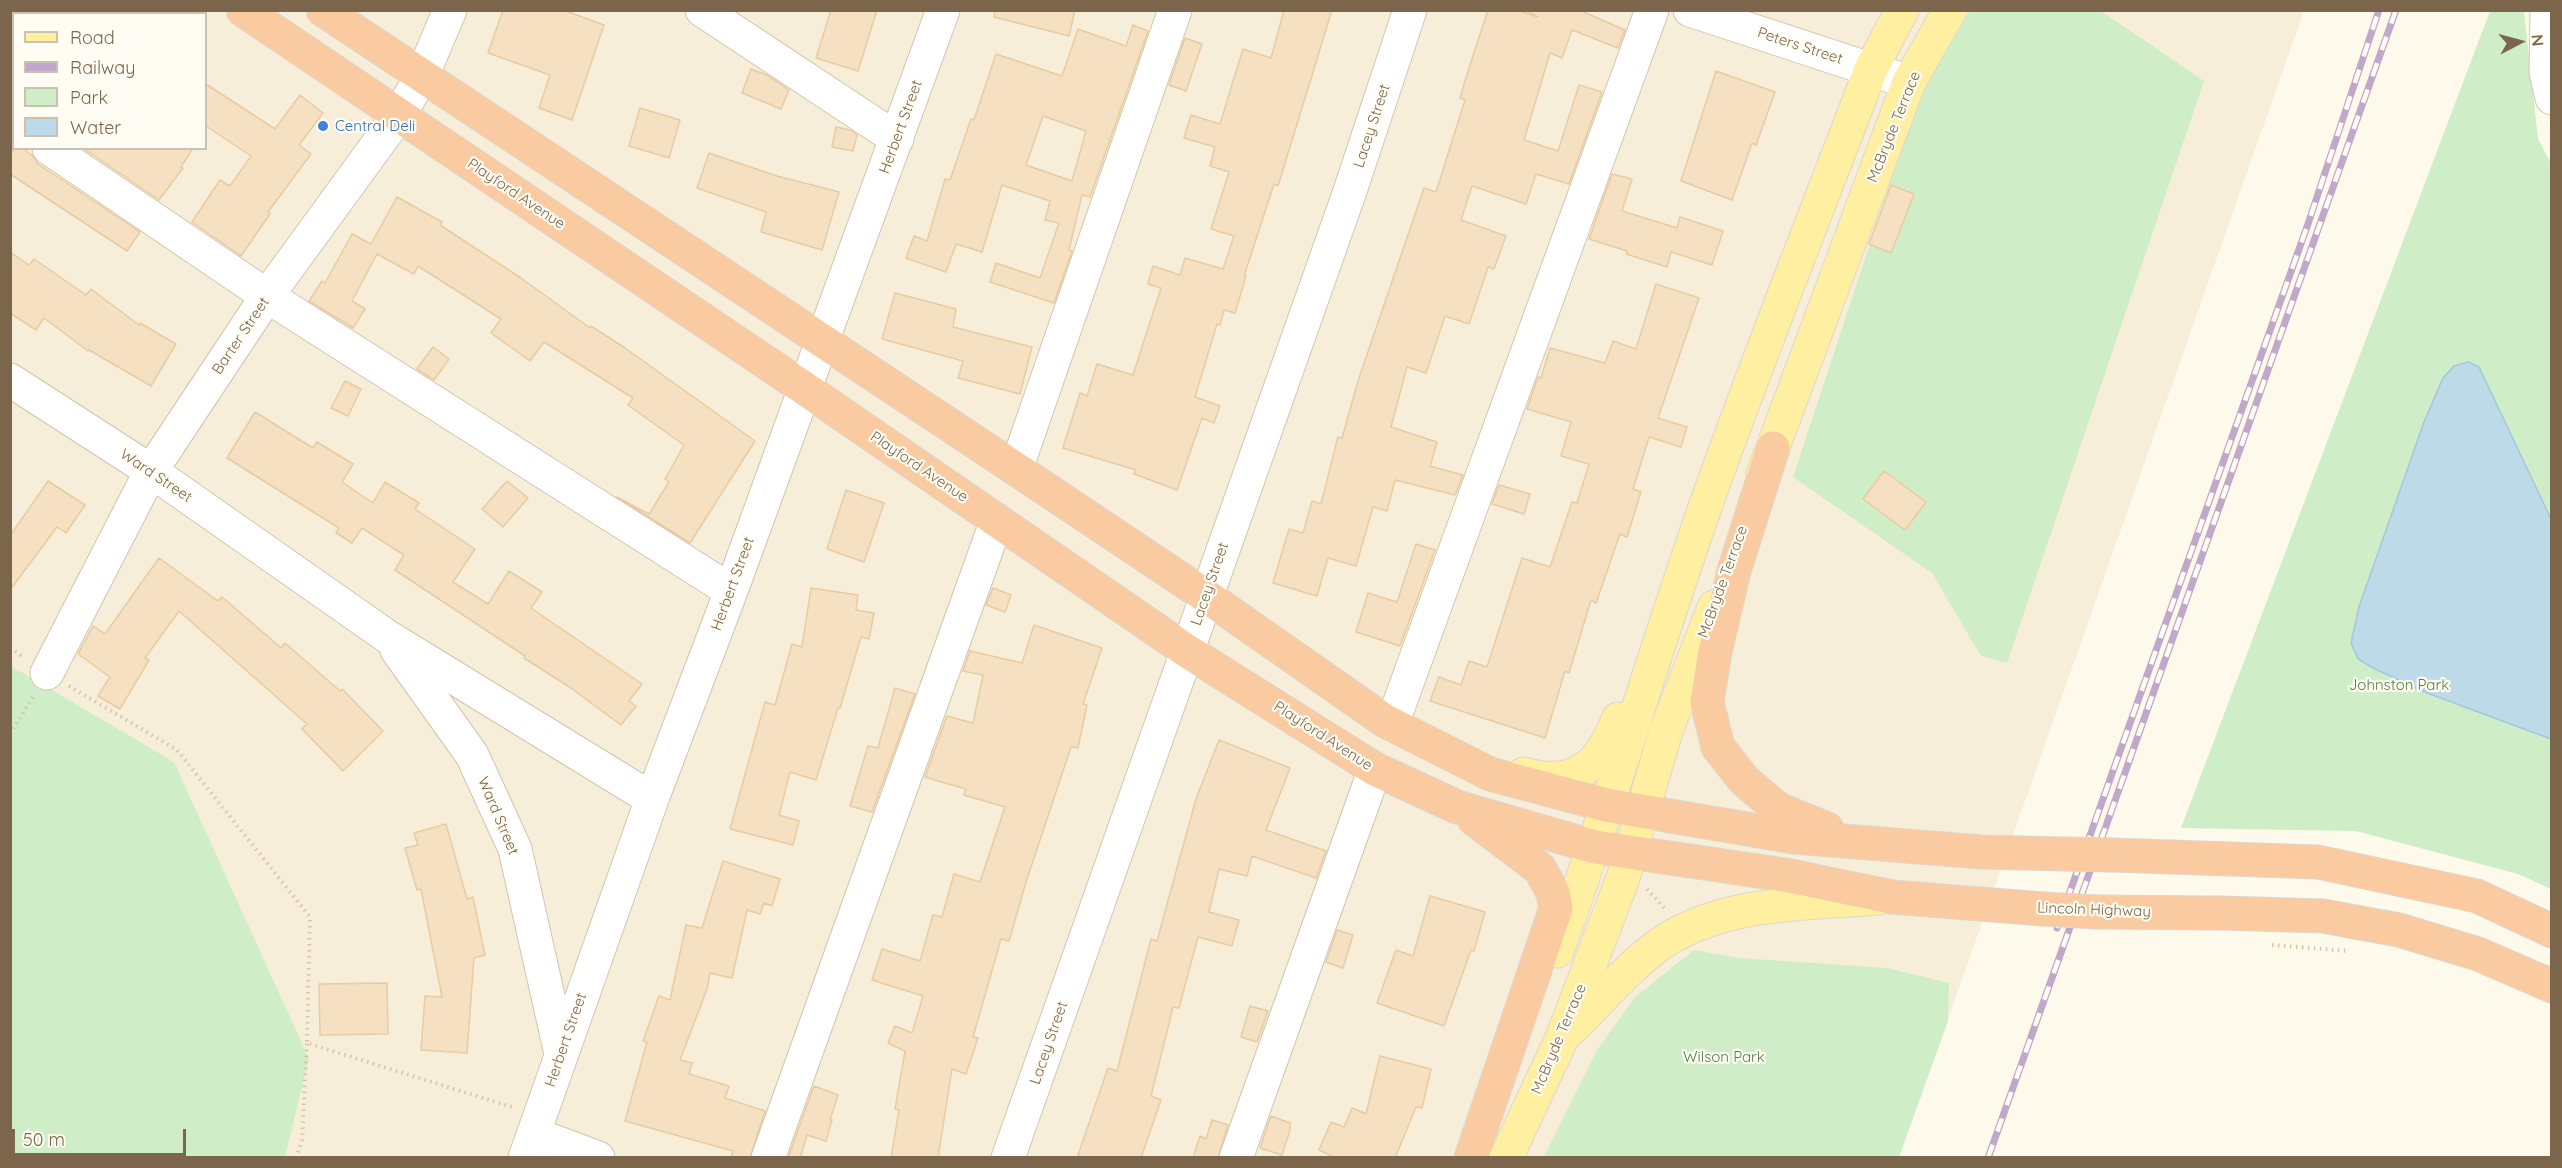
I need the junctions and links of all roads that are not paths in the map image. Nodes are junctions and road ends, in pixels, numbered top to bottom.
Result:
1 (243, 10) edge
2 (323, 10) edge
3 (450, 10) edge
4 (702, 10) edge
5 (943, 10) edge
6 (1175, 10) edge
7 (1410, 10) edge
8 (1652, 10) edge
9 (1690, 10) edge
10 (1902, 10) edge
11 (1950, 10) edge
12 (2547, 10) edge
13 (1871, 69) junction
14 (422, 76) junction
15 (1909, 82) junction
16 (2552, 98) edge
17 (399, 115) junction
18 (897, 139) junction
19 (52, 150) edge
20 (267, 296) junction
21 (823, 340) junction
22 (10, 380) edge
23 (804, 388) junction
24 (1794, 393) junction
25 (1773, 448) junction
26 (1016, 469) junction
27 (151, 471) junction
28 (1709, 495) junction
29 (997, 520) junction
30 (731, 591) junction
31 (1206, 596) junction
32 (1666, 625) junction
33 (388, 637) junction
34 (1187, 651) junction
35 (47, 673) road end
36 (1402, 730) junction
37 (1375, 769) junction
38 (652, 799) junction
39 (1606, 805) junction
40 (1457, 807) junction
41 (1642, 811) junction
42 (1914, 846) junction
43 (1595, 847) junction
44 (1629, 852) junction
45 (1892, 897) junction
46 (2552, 931) edge
47 (2552, 986) edge
48 (1562, 1038) junction
49 (561, 1054) junction
50 (533, 1136) edge
51 (598, 1158) edge
52 (768, 1158) edge
53 (1008, 1158) edge
54 (1236, 1158) edge
55 (1472, 1158) edge
56 (1479, 1158) edge
57 (1506, 1158) edge

1 - 17 highway, Playford Avenue
2 - 14 highway
3 - 14 street, Barter Street
4 - 18 street
5 - 18 street, Herbert Street
6 - 26 street
7 - 31 street, Lacey Street
8 - 36 street
9 - 13 street, Peters Street
10 - 13 main road, McBryde Terrace
11 - 15 main road, McBryde Terrace
12 - 16 street
13 - 15 street, Peters Street
13 - 28 main road, McBryde Terrace
14 - 17 street, Barter Street
14 - 21 highway
15 - 24 main road, McBryde Terrace
17 - 20 street, Barter Street
17 - 23 highway, Playford Avenue
18 - 21 street, Herbert Street
19 - 20 street
20 - 27 street, Barter Street
20 - 30 street
21 - 23 street, Herbert Street
21 - 26 highway
22 - 27 street, Ward Street
23 - 29 highway, Playford Avenue
23 - 30 street, Herbert Street
24 - 25 main road, McBryde Terrace
24 - 28 main road
25 - 41 main road, McBryde Terrace
25 - 42 highway
26 - 31 highway
27 - 33 street, Ward Street
27 - 35 street, Barter Street
28 - 32 main road, McBryde Terrace
29 - 34 highway, Playford Avenue
29 - 52 street
30 - 38 street, Herbert Street
31 - 34 street, Lacey Street
31 - 36 highway
32 - 36 main road
32 - 39 main road, McBryde Terrace
33 - 38 street, Ward Street
33 - 49 street, Ward Street
34 - 37 highway, Playford Avenue
34 - 53 street, Lacey Street
36 - 39 highway
37 - 40 highway, Playford Avenue
37 - 54 street
38 - 49 street, Herbert Street
39 - 41 highway
39 - 43 main road, McBryde Terrace
40 - 43 highway, Playford Avenue
40 - 55 highway
41 - 42 highway
41 - 44 main road, McBryde Terrace
42 - 46 highway, bridge
43 - 44 highway, Playford Avenue
43 - 56 main road, McBryde Terrace
44 - 45 highway, Lincoln Highway
44 - 48 main road, McBryde Terrace
45 - 47 highway, Lincoln Highway, bridge
45 - 48 main road
48 - 57 main road, McBryde Terrace
49 - 50 street, Herbert Street
50 - 51 street

